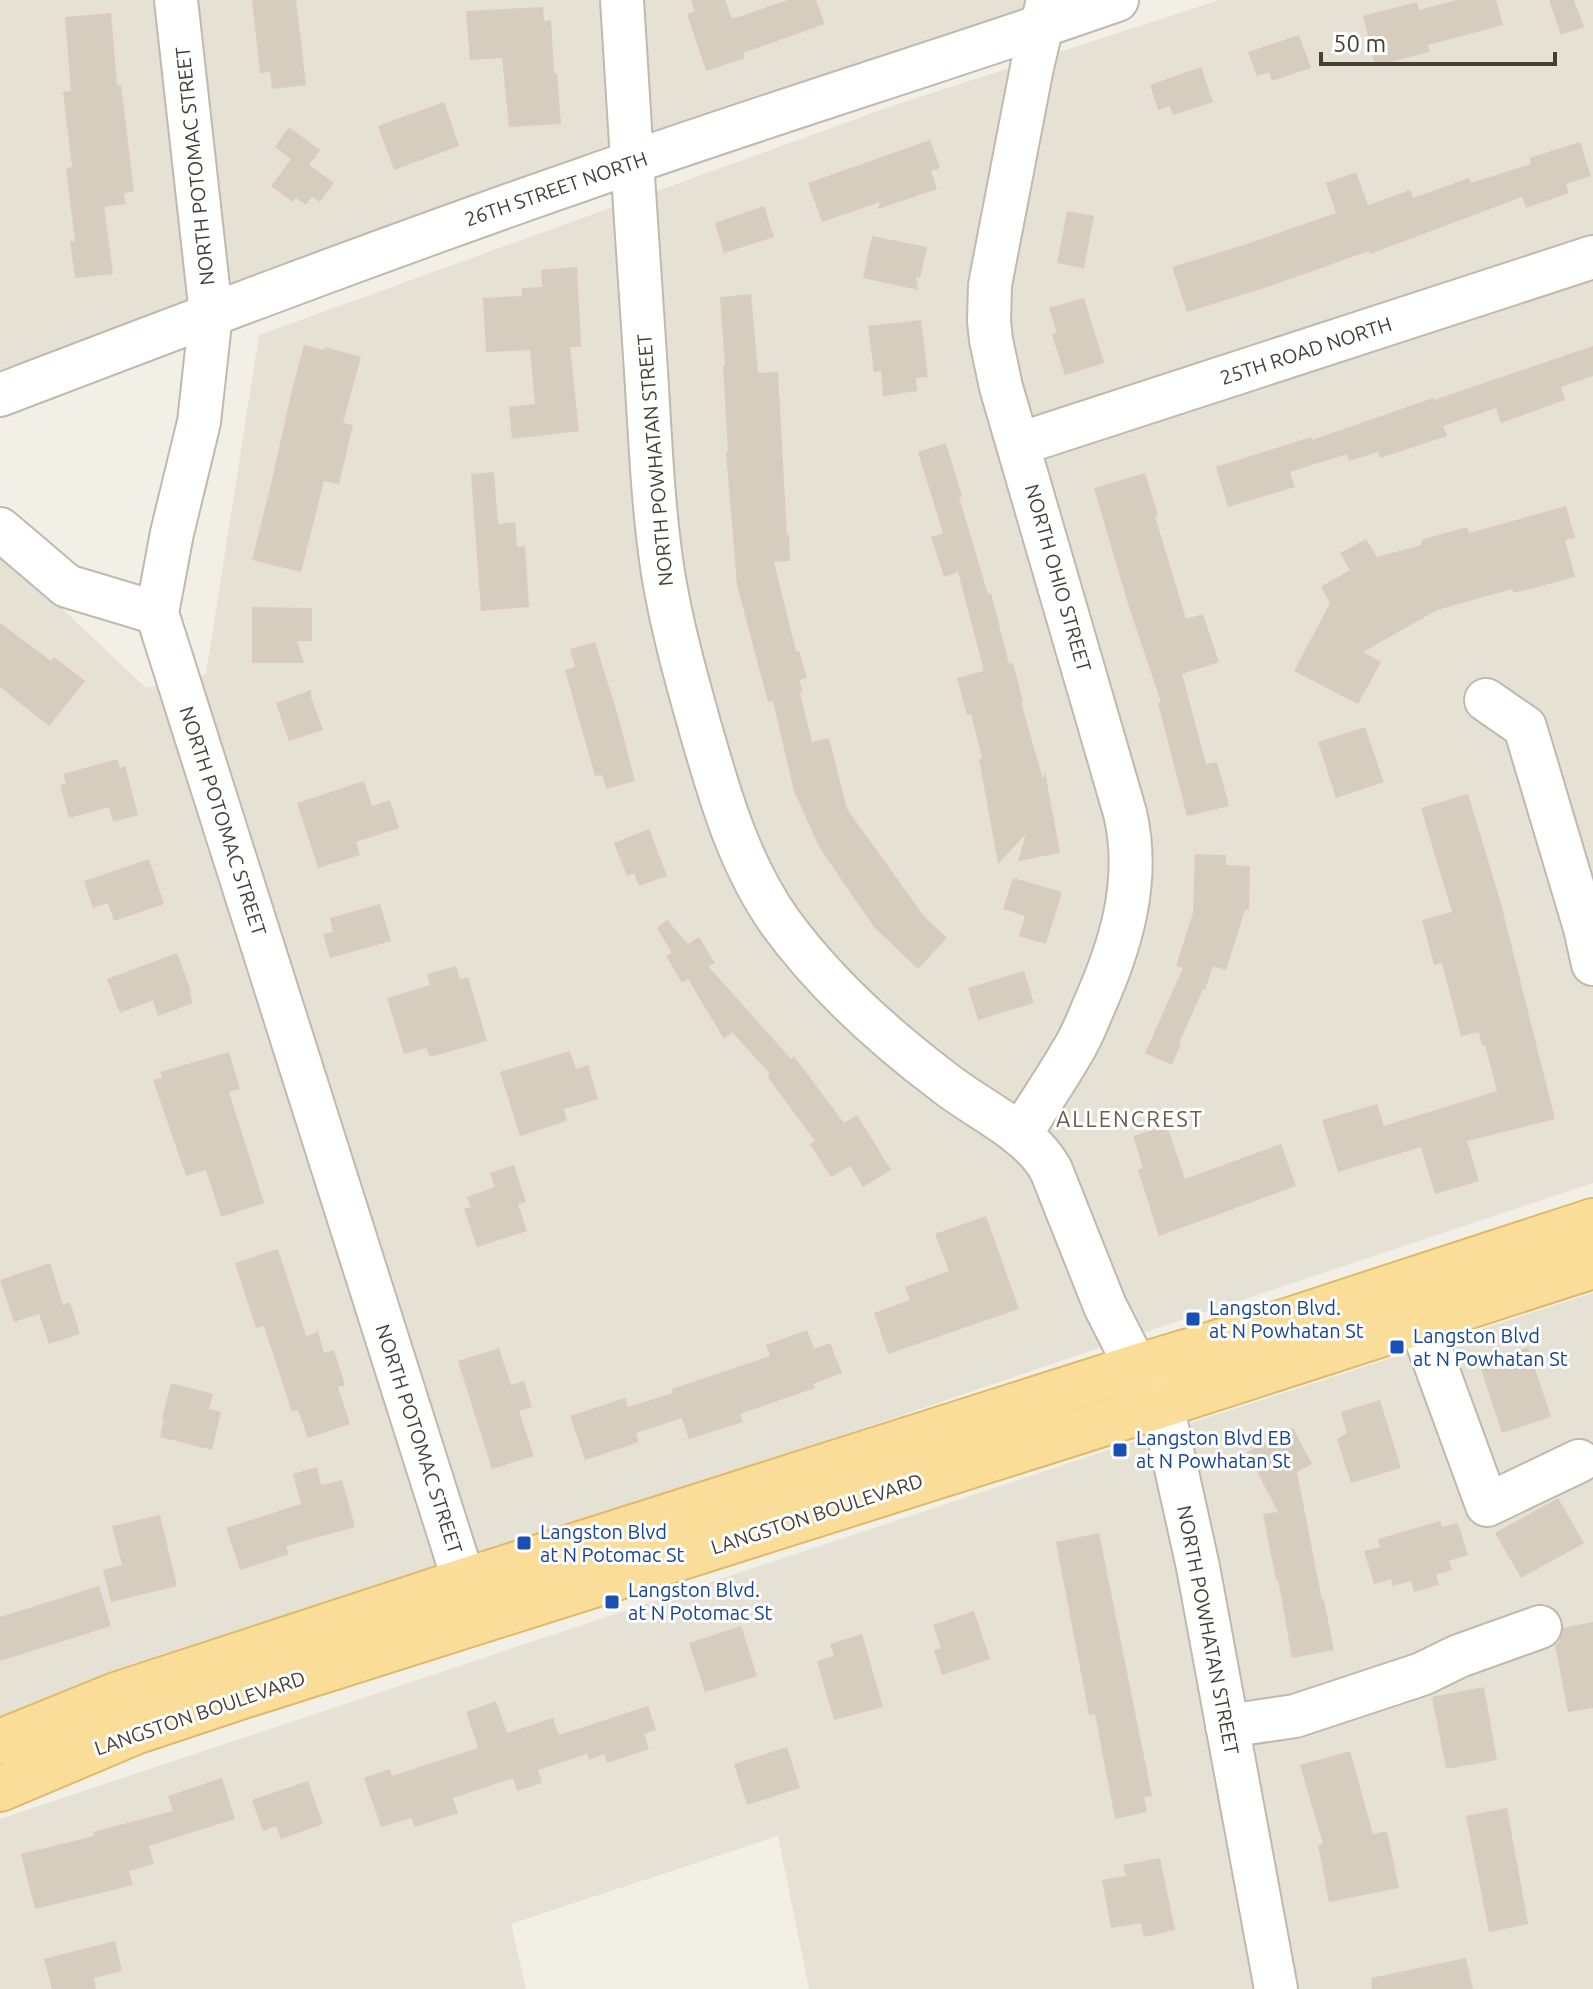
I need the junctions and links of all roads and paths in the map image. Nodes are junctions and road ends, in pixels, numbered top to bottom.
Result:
1 (176, 0) edge
2 (622, 0) edge
3 (1117, 0) edge
4 (1045, 14) edge
5 (632, 162) junction
6 (1593, 257) edge
7 (211, 314) junction
8 (0, 395) edge
9 (1019, 444) junction
10 (0, 529) edge
11 (157, 613) junction
12 (1486, 700) dead end
13 (1590, 939) edge
14 (1020, 1135) junction
15 (1593, 1221) edge
16 (1593, 1266) edge
17 (1420, 1322) junction
18 (1136, 1367) junction
19 (1162, 1405) junction
20 (1579, 1461) dead end
21 (470, 1601) junction
22 (1540, 1627) dead end
23 (1227, 1726) junction
24 (0, 1742) edge
25 (0, 1789) edge
26 (1276, 1989) edge

1 - 7 street, NORTH POTOMAC STREET
2 - 5 street, NORTH POWHATAN STREET
3 - 4 street, 26TH STREET NORTH
4 - 5 street, 26TH STREET NORTH
4 - 9 street, NORTH OHIO STREET
5 - 7 street, 26TH STREET NORTH
5 - 14 street, NORTH POWHATAN STREET
6 - 9 street, 25TH ROAD NORTH
7 - 8 street, 26TH STREET NORTH
7 - 11 street, NORTH POTOMAC STREET
9 - 14 street, NORTH OHIO STREET
10 - 11 street
11 - 21 street, NORTH POTOMAC STREET
12 - 13 street
14 - 18 street, NORTH POWHATAN STREET
15 - 18 main road, LANGSTON BOULEVARD
16 - 17 main road, LANGSTON BOULEVARD
17 - 19 main road, LANGSTON BOULEVARD
17 - 20 street
18 - 19 street, NORTH POWHATAN STREET
18 - 21 main road, LANGSTON BOULEVARD
19 - 21 main road, LANGSTON BOULEVARD
19 - 23 street, NORTH POWHATAN STREET
21 - 24 main road, LANGSTON BOULEVARD
21 - 25 main road, LANGSTON BOULEVARD
22 - 23 street
23 - 26 street, NORTH POWHATAN STREET

